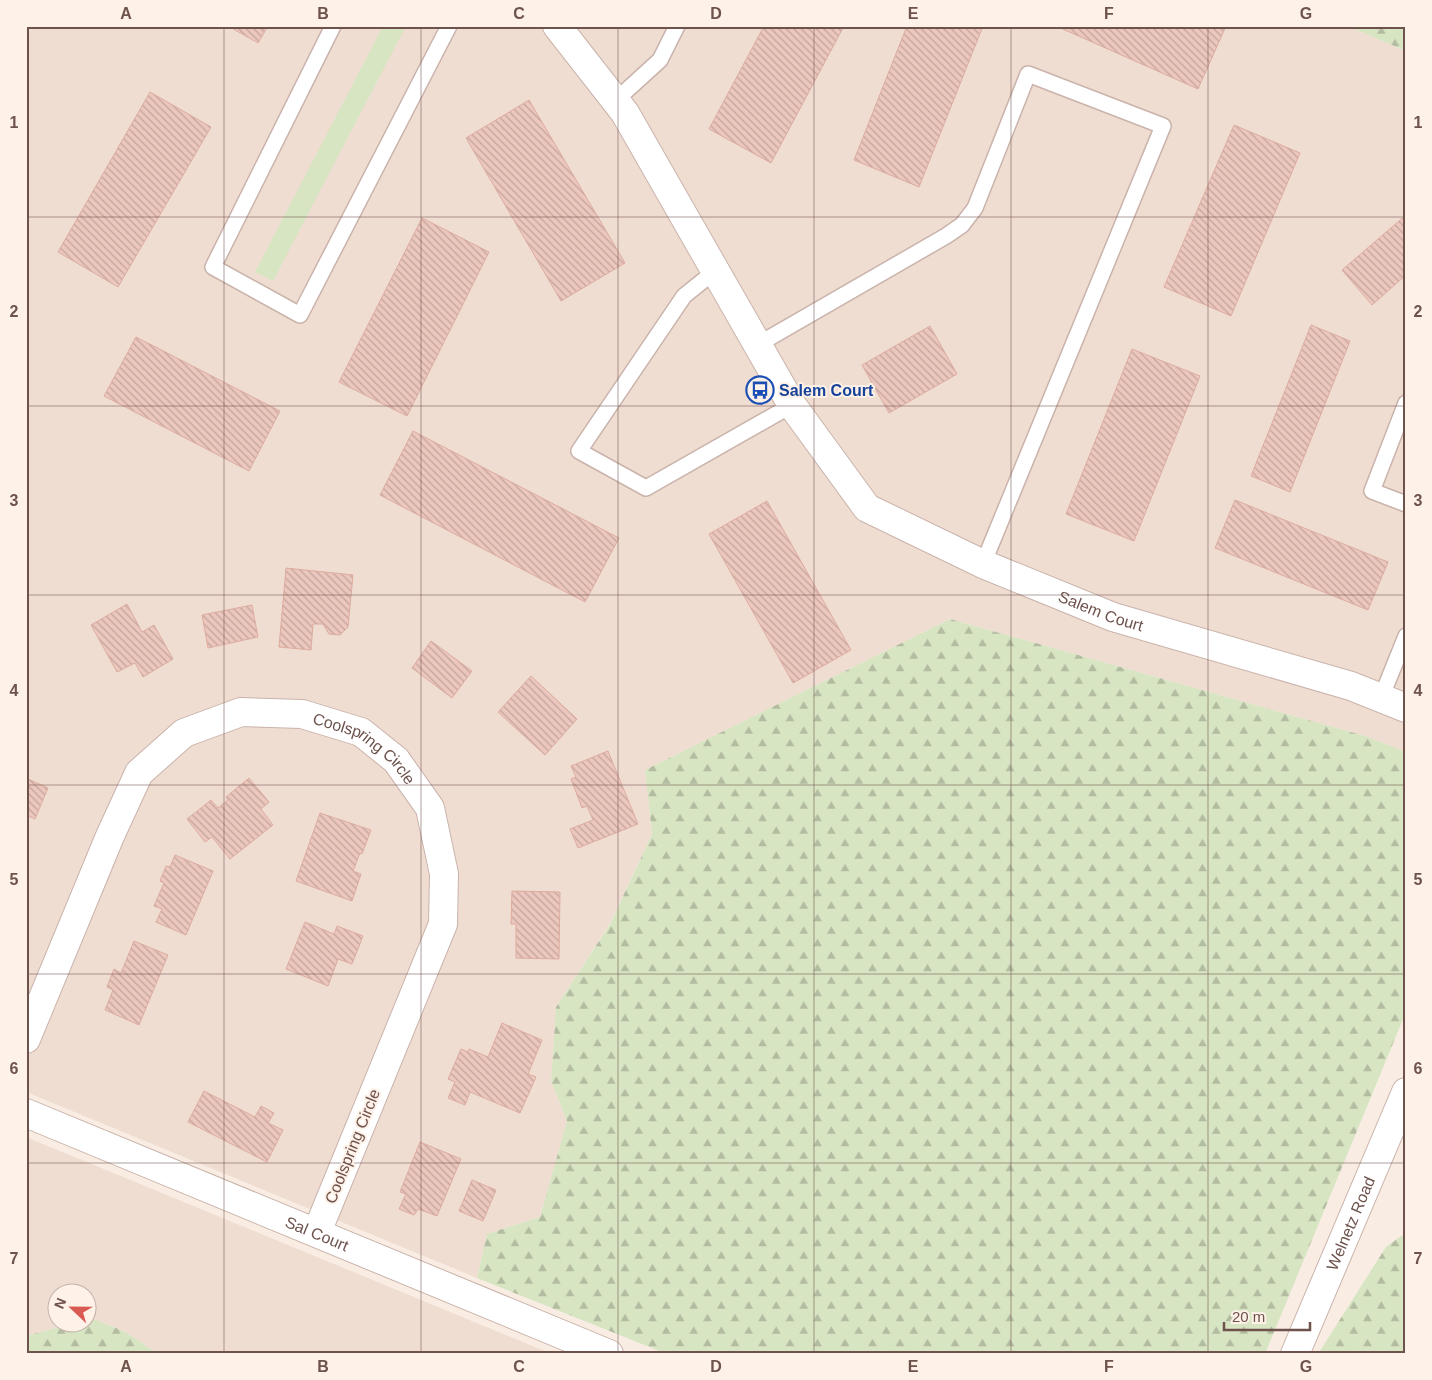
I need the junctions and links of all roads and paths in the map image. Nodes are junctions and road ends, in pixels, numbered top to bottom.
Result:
1 (333, 26) edge
2 (449, 26) edge
3 (557, 26) edge
4 (677, 26) edge
5 (615, 101) junction
6 (715, 271) junction
7 (757, 345) junction
8 (1406, 403) edge
9 (792, 405) junction
10 (1406, 504) edge
11 (983, 564) junction
12 (1406, 636) edge
13 (1381, 698) junction
14 (1406, 708) edge
15 (26, 1039) edge
16 (1406, 1092) edge
17 (26, 1113) edge
18 (317, 1232) junction
19 (609, 1354) edge
20 (1295, 1354) edge

1 - 2 lane
3 - 5 street, Salem Court
4 - 5 lane
5 - 6 street, Salem Court
6 - 7 street, Salem Court
6 - 9 lane
7 - 9 street, Salem Court
7 - 11 lane
8 - 10 lane
9 - 11 street, Salem Court
11 - 13 street, Salem Court
12 - 13 lane
13 - 14 street, Salem Court
15 - 18 street, Coolspring Circle
16 - 20 street, Welnetz Road
17 - 18 street, Sal Court
18 - 19 street, Sal Court

